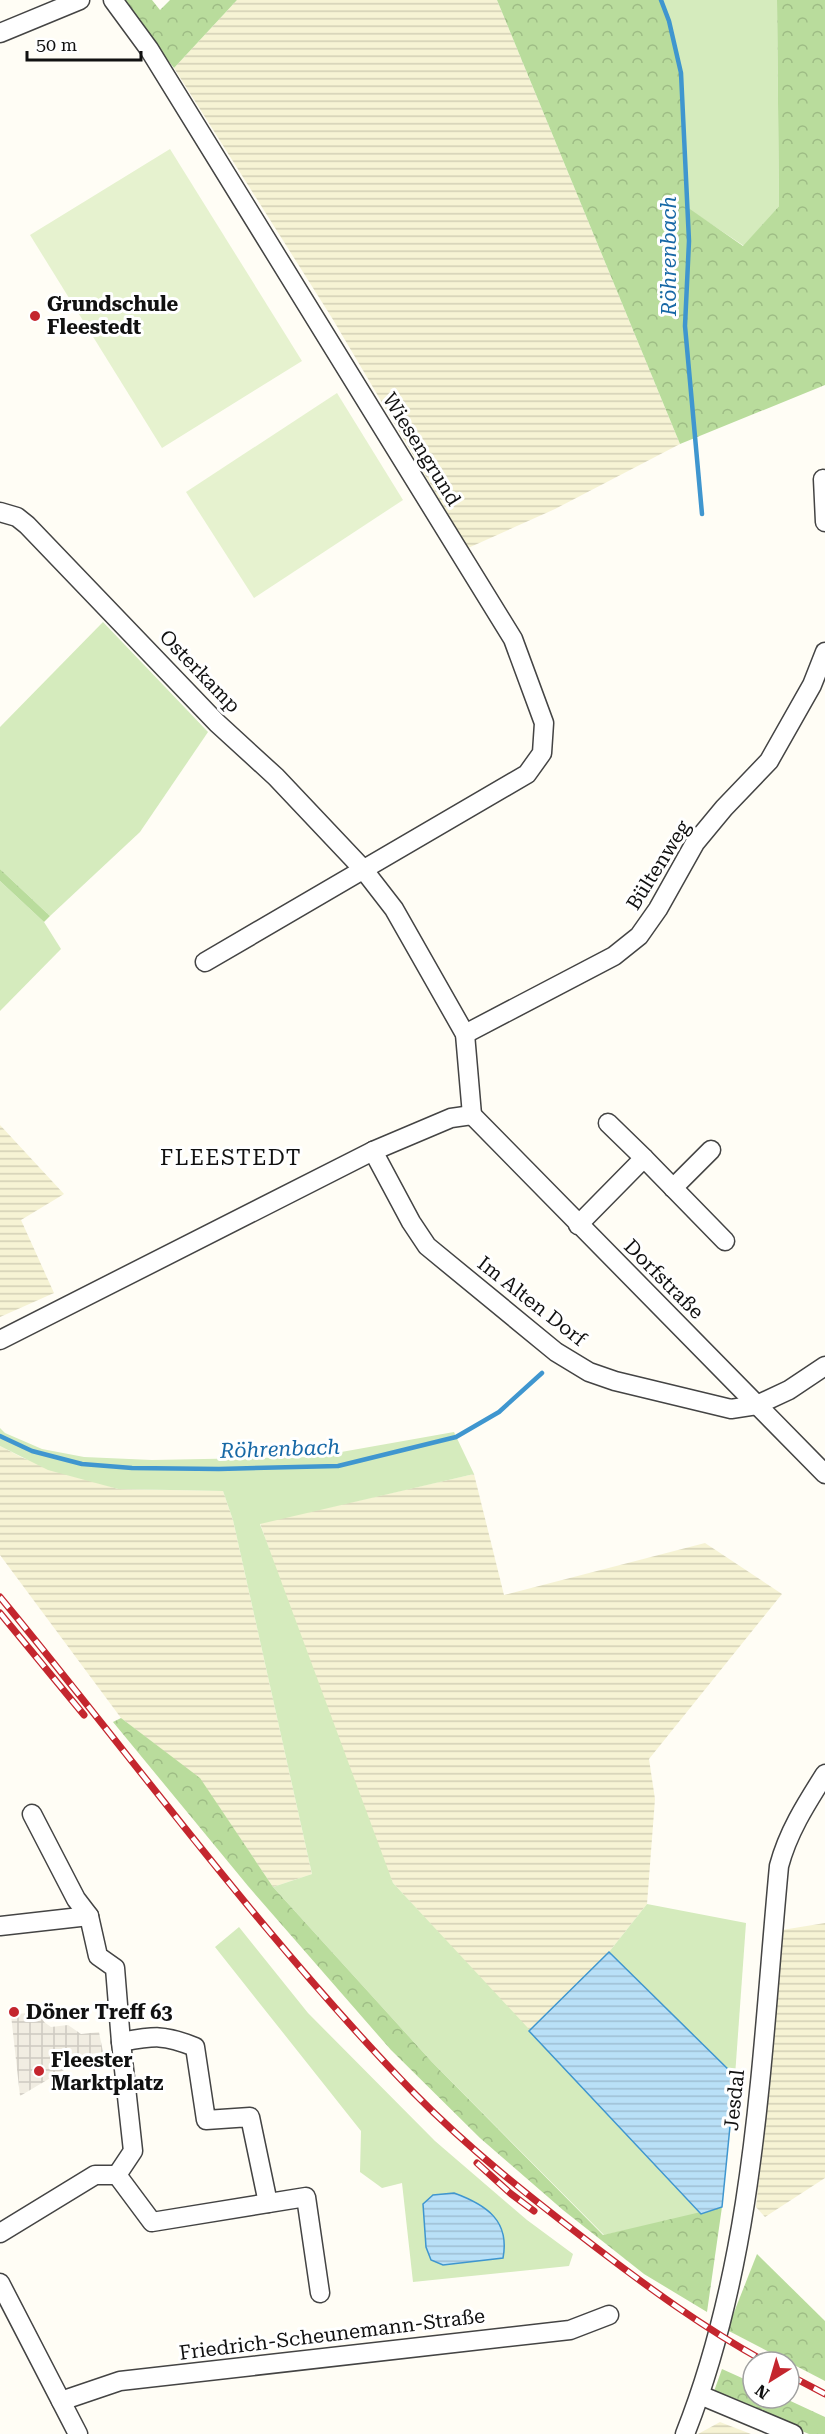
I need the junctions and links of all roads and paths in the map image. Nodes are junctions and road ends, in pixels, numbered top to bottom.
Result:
1 (80, 0) edge
2 (113, 0) edge
3 (0, 33) edge
4 (823, 479) dead end
5 (0, 512) edge
6 (825, 522) edge
7 (825, 652) edge
8 (363, 869) junction
9 (205, 962) dead end
10 (465, 1034) junction
11 (472, 1115) junction
12 (608, 1122) dead end
13 (711, 1150) dead end
14 (374, 1151) junction
15 (644, 1158) junction
16 (673, 1188) junction
17 (578, 1225) junction
18 (725, 1241) dead end
19 (0, 1340) edge
20 (825, 1365) edge
21 (757, 1405) junction
22 (825, 1474) edge
23 (825, 1774) edge
24 (33, 1814) dead end
25 (89, 1916) junction
26 (0, 1926) edge
27 (121, 2042) junction
28 (117, 2175) junction
29 (268, 2203) junction
30 (0, 2233) edge
31 (0, 2283) edge
32 (320, 2293) dead end
33 (609, 2315) dead end
34 (700, 2395) junction
35 (61, 2401) junction
36 (78, 2434) edge
37 (685, 2434) edge
38 (793, 2434) edge

1 - 3 street
2 - 8 street, Wiesengrund
4 - 6 street
5 - 8 street, Osterkamp
7 - 10 street, Bültenweg
8 - 9 street
8 - 10 street, Osterkamp
10 - 11 street, Osterkamp
11 - 14 street
11 - 17 street, Dorfstraße
12 - 15 street
13 - 16 street
14 - 19 street
14 - 21 street, Im Alten Dorf
15 - 16 street
15 - 17 street
16 - 18 street
17 - 21 street, Dorfstraße
20 - 21 street, Im Alten Dorf
21 - 22 street, Dorfstraße
23 - 34 street, Jesdal
24 - 25 street
25 - 26 street
25 - 27 street
27 - 28 street
27 - 29 street
28 - 29 street
28 - 30 street
29 - 32 street
31 - 35 street
33 - 35 street, Friedrich-Scheunemann-Straße
34 - 37 street, Jesdal
34 - 38 street
35 - 36 street

